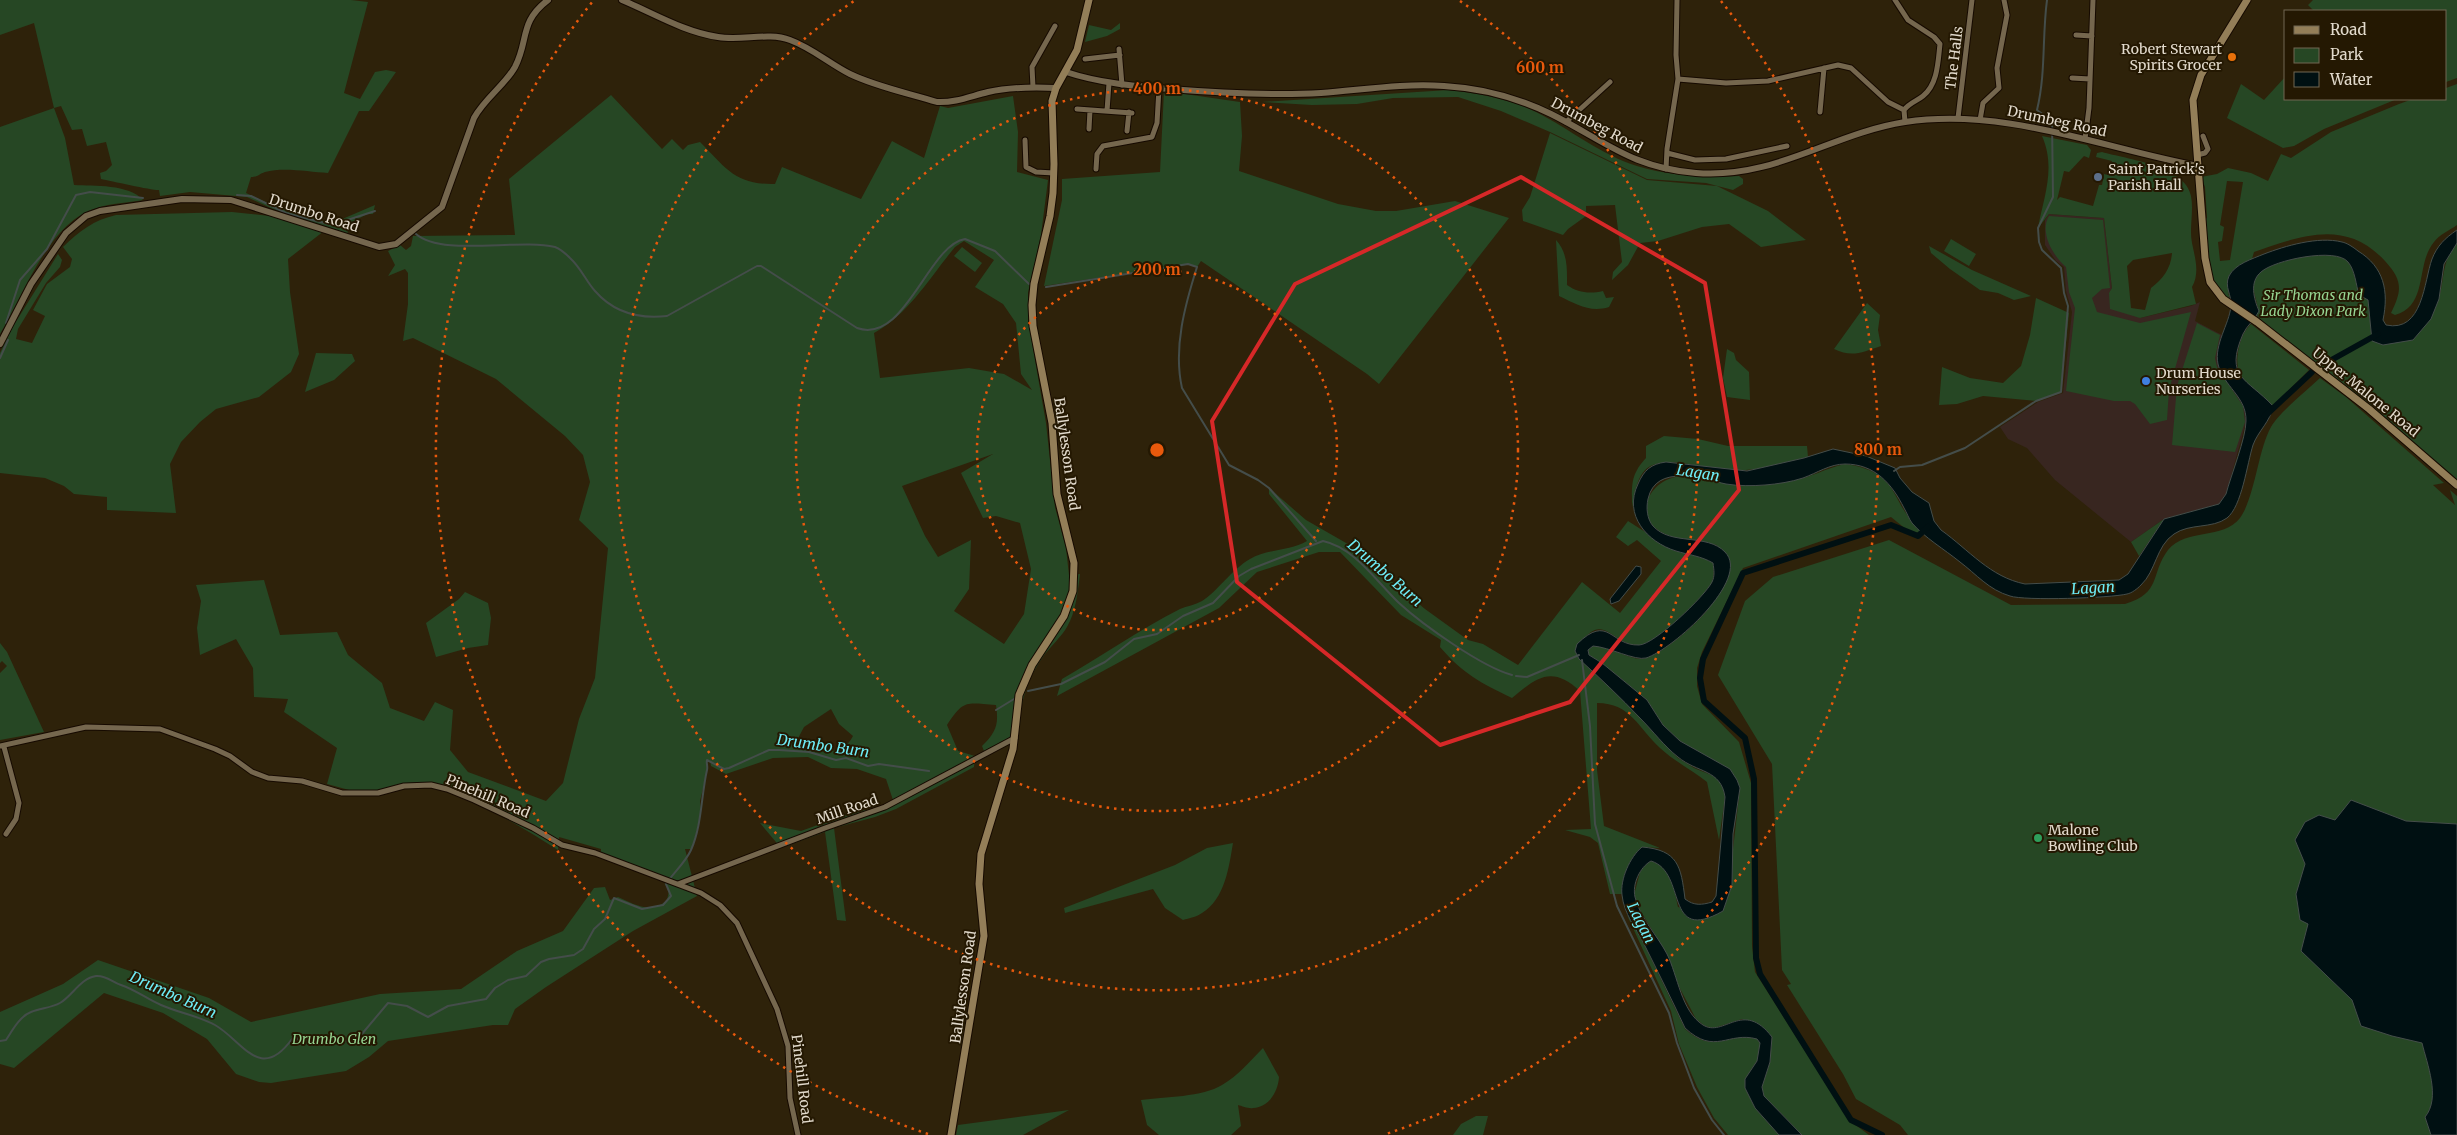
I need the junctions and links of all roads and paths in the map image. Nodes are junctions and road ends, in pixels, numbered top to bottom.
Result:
1 (548, 0) edge
2 (622, 0) edge
3 (1089, 0) edge
4 (1677, 0) edge
5 (1895, 0) edge
6 (1972, 0) edge
7 (2004, 0) edge
8 (2093, 0) edge
9 (2247, 0) edge
10 (1055, 26) dead end
11 (2076, 35) dead end
12 (2092, 36) junction
13 (1085, 59) dead end
14 (1824, 68) junction
15 (1066, 72) junction
16 (2072, 78) dead end
17 (1678, 79) junction
18 (2090, 79) junction
19 (1610, 82) dead end
20 (1109, 83) junction
21 (1122, 84) junction
22 (1033, 87) junction
23 (1056, 88) junction
24 (1159, 88) junction
25 (1077, 109) dead end
26 (1090, 110) junction
27 (1904, 110) junction
28 (1107, 111) junction
29 (1820, 112) dead end
30 (1958, 118) junction
31 (1980, 120) junction
32 (1566, 122) junction
33 (1905, 122) junction
34 (1089, 129) dead end
35 (1128, 131) dead end
36 (2203, 136) dead end
37 (2085, 139) junction
38 (1026, 140) dead end
39 (1787, 146) dead end
40 (1666, 153) junction
41 (2197, 154) junction
42 (2198, 166) junction
43 (1096, 168) dead end
44 (1666, 169) junction
45 (1054, 173) junction
46 (0, 344) edge
47 (2457, 485) edge
48 (1015, 738) junction
49 (2, 747) edge
50 (6, 834) dead end
51 (676, 883) junction
52 (798, 1135) edge
53 (951, 1135) edge

1 - 46 street, Drumbo Road
2 - 22 street
3 - 15 main road
4 - 17 street
5 - 27 street
6 - 30 street, The Halls
7 - 31 street
8 - 12 street
9 - 41 main road
10 - 22 street
11 - 12 street
12 - 18 street
13 - 21 street
14 - 17 street
14 - 27 street
14 - 29 street
15 - 20 street, Drumbeg Road
15 - 23 main road
16 - 18 street
17 - 40 street
18 - 37 street
19 - 32 street
20 - 21 street, Drumbeg Road
20 - 28 street
21 - 24 street, Drumbeg Road
22 - 23 street
23 - 45 main road, Ballylesson Road
24 - 32 street, Drumbeg Road
24 - 43 street
25 - 26 street
26 - 28 street
26 - 34 street
27 - 33 street
28 - 35 street
30 - 31 street, Drumbeg Road
30 - 33 street, Drumbeg Road
31 - 37 street, Drumbeg Road
32 - 44 street, Drumbeg Road
33 - 44 street, Drumbeg Road
36 - 41 street
37 - 42 street, Drumbeg Road
38 - 45 street
39 - 40 street
40 - 44 street
41 - 42 main road
42 - 47 main road, Upper Malone Road
45 - 48 main road, Ballylesson Road
48 - 51 street, Mill Road
48 - 53 main road, Ballylesson Road
49 - 50 street
49 - 51 street, Pinehill Road
51 - 52 street, Pinehill Road

